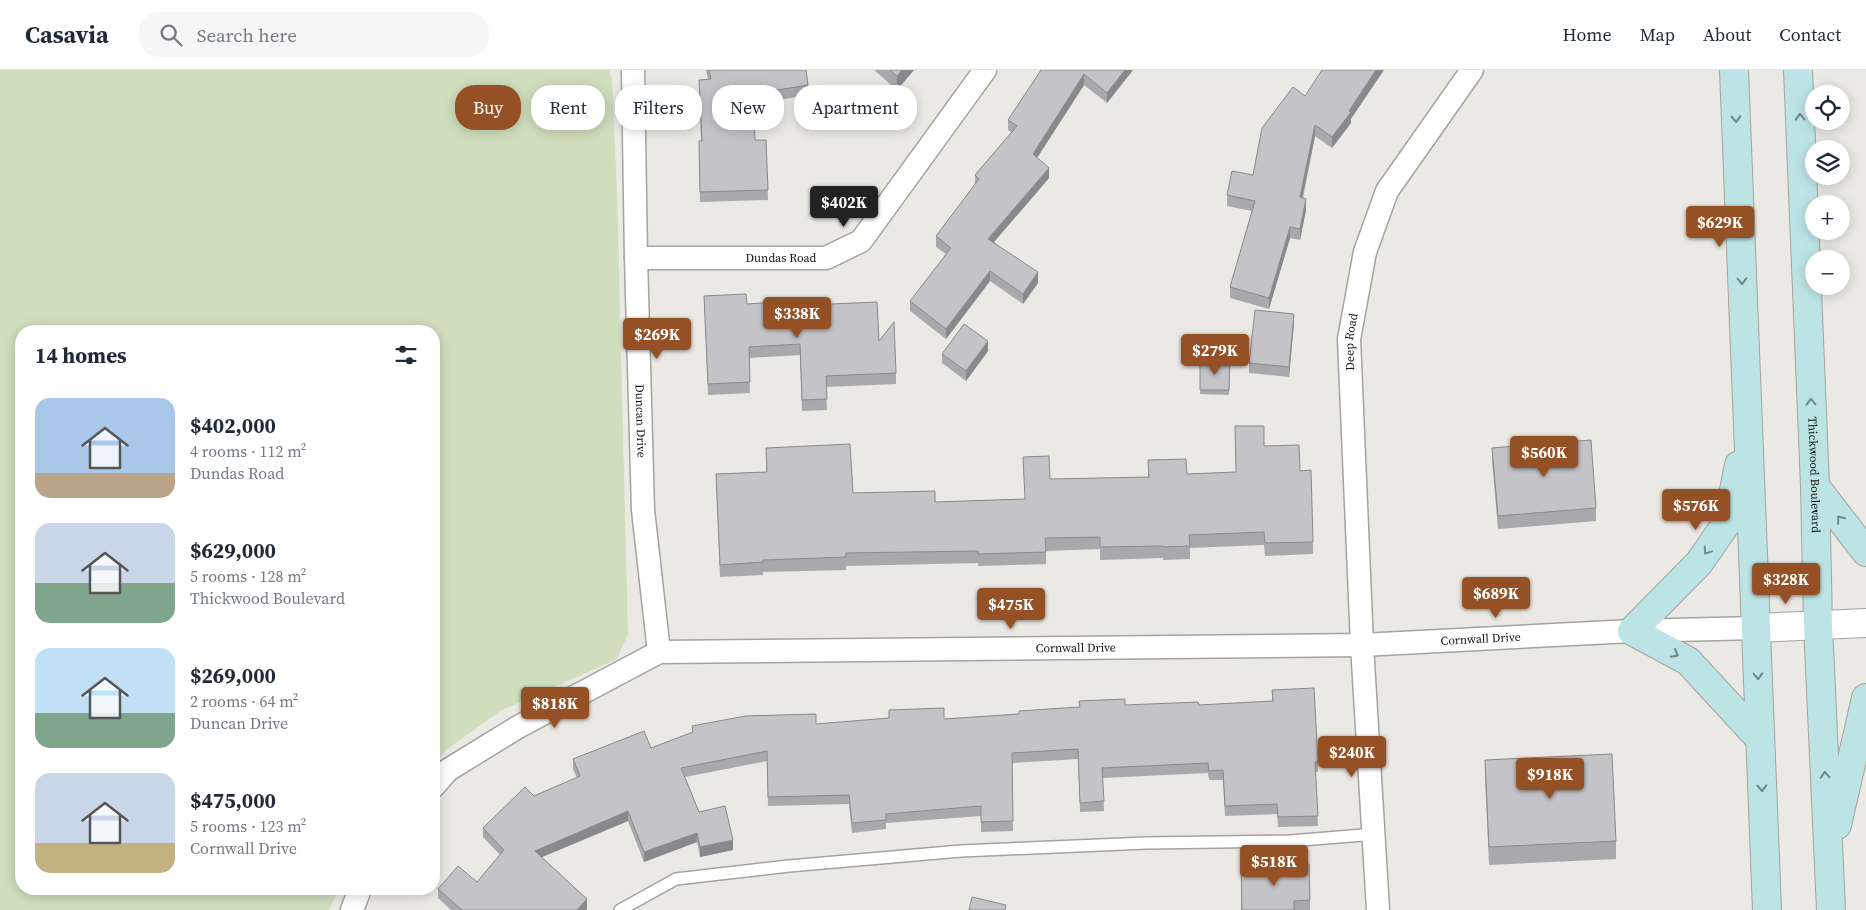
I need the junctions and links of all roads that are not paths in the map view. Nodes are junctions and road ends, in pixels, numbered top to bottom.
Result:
1 (633, 70) edge
2 (985, 70) edge
3 (1472, 70) edge
4 (1734, 70) edge
5 (1798, 70) edge
6 (636, 258) junction
7 (1748, 424) junction
8 (1815, 486) junction
9 (1866, 552) edge
10 (1866, 622) edge
11 (1818, 624) junction
12 (1756, 628) junction
13 (1632, 631) junction
14 (1362, 645) junction
15 (660, 652) junction
16 (1866, 698) edge
17 (1760, 739) junction
18 (440, 779) edge
19 (1375, 834) junction
20 (1829, 859) junction
21 (358, 895) edge
22 (352, 910) edge
23 (620, 910) edge
24 (1378, 910) edge
25 (1767, 910) edge
26 (1831, 910) edge

1 - 6 street, Duncan Drive
2 - 6 street, Dundas Road
3 - 14 street, Deep Road
4 -> 7 main road
8 -> 5 main road, Thickwood Boulevard
6 - 15 street, Duncan Drive
7 - 12 main road
7 -> 13 main road
9 -> 8 main road
8 - 11 main road, Thickwood Boulevard
10 - 11 street
11 - 12 street
20 -> 11 main road, Thickwood Boulevard
12 - 13 street, Cornwall Drive
12 -> 17 main road
13 - 14 street, Cornwall Drive
13 -> 17 main road
14 - 15 street, Cornwall Drive
14 - 19 street, Deep Road
15 - 18 street, Cornwall Drive
16 - 20 main road
17 -> 25 main road
19 - 23 lane
19 - 24 street, Deep Road
20 - 26 main road, Thickwood Boulevard
21 - 22 street

